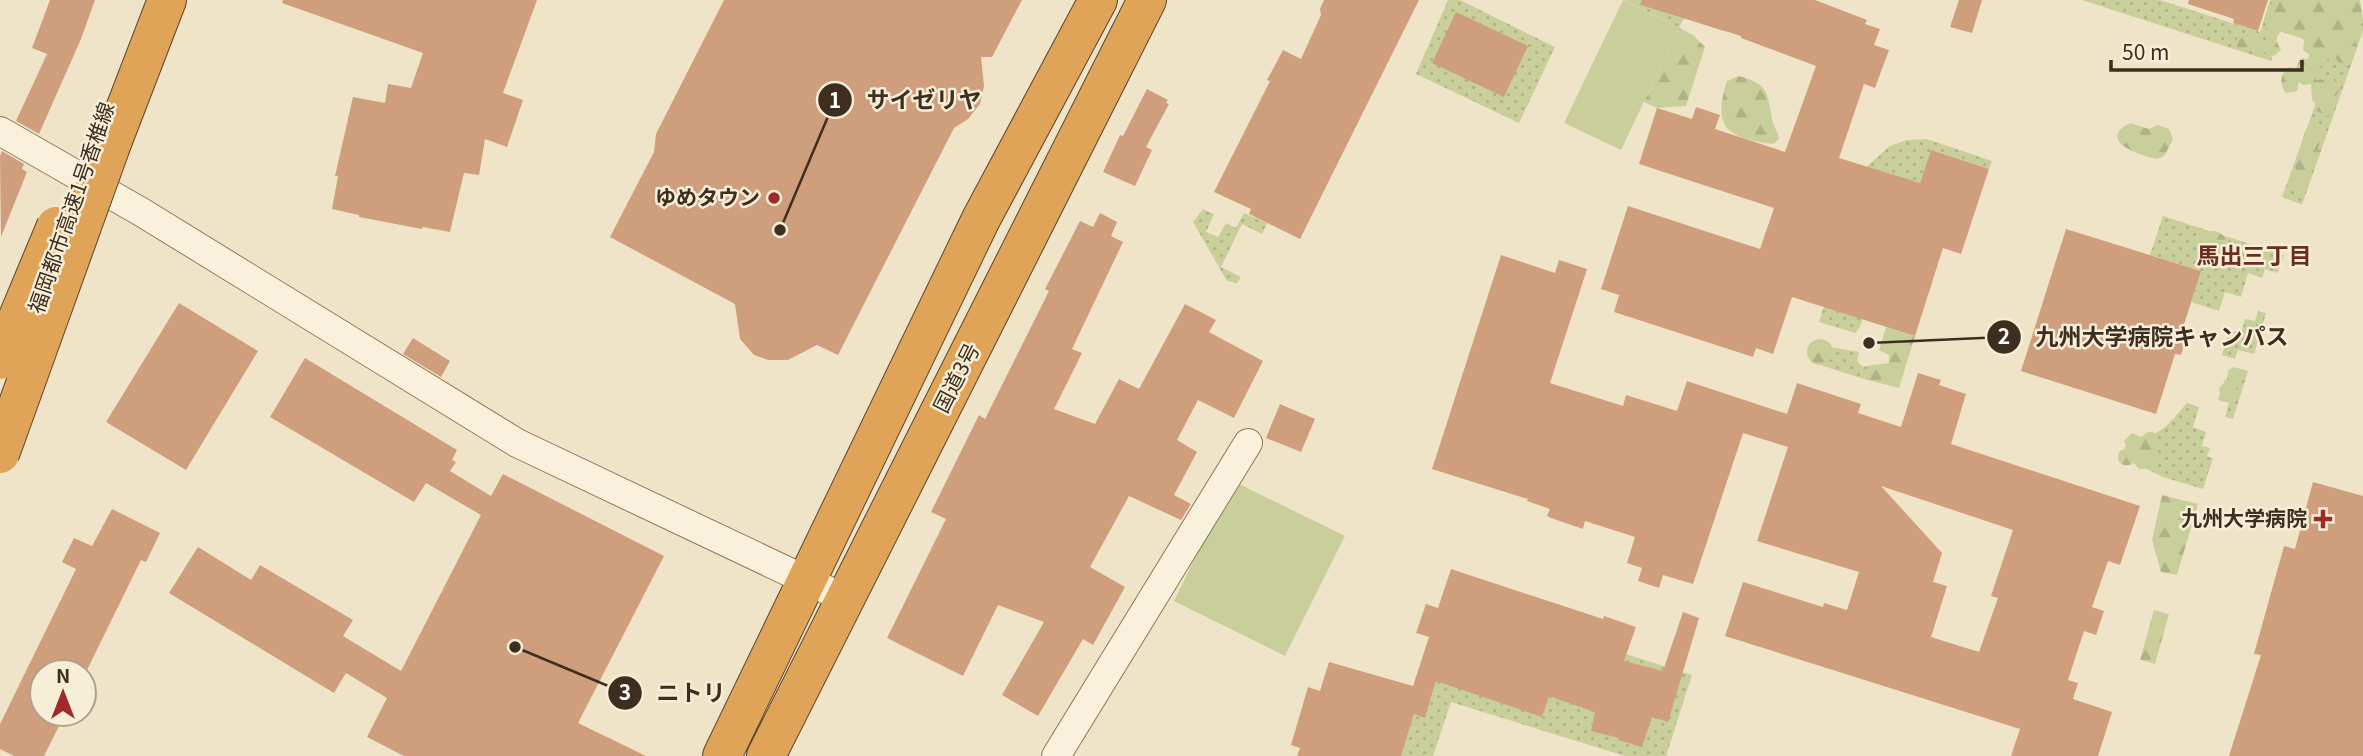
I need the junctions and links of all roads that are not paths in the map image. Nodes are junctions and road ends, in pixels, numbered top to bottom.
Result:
1 (149, 0) edge
2 (167, 0) edge
3 (1098, 0) edge
4 (1147, 0) edge
5 (0, 131) edge
6 (103, 139) junction
7 (0, 360) edge
8 (0, 394) edge
9 (0, 418) edge
10 (1248, 443) dead end
11 (0, 454) edge
12 (808, 581) junction
13 (846, 599) junction
14 (722, 756) edge
15 (766, 756) edge
16 (1056, 756) edge

1 - 6 highway, 福岡都市高速1号香椎線
2 - 6 highway, 福岡都市高速1号香椎線
3 - 12 highway
4 - 13 highway, 国道3号
5 - 12 street
6 - 7 highway, bridge
6 - 8 highway, bridge
6 - 9 highway, 福岡都市高速1号香椎線
6 - 11 highway, bridge
10 - 16 street
12 - 13 street
12 - 14 highway
13 - 15 highway, 国道3号

